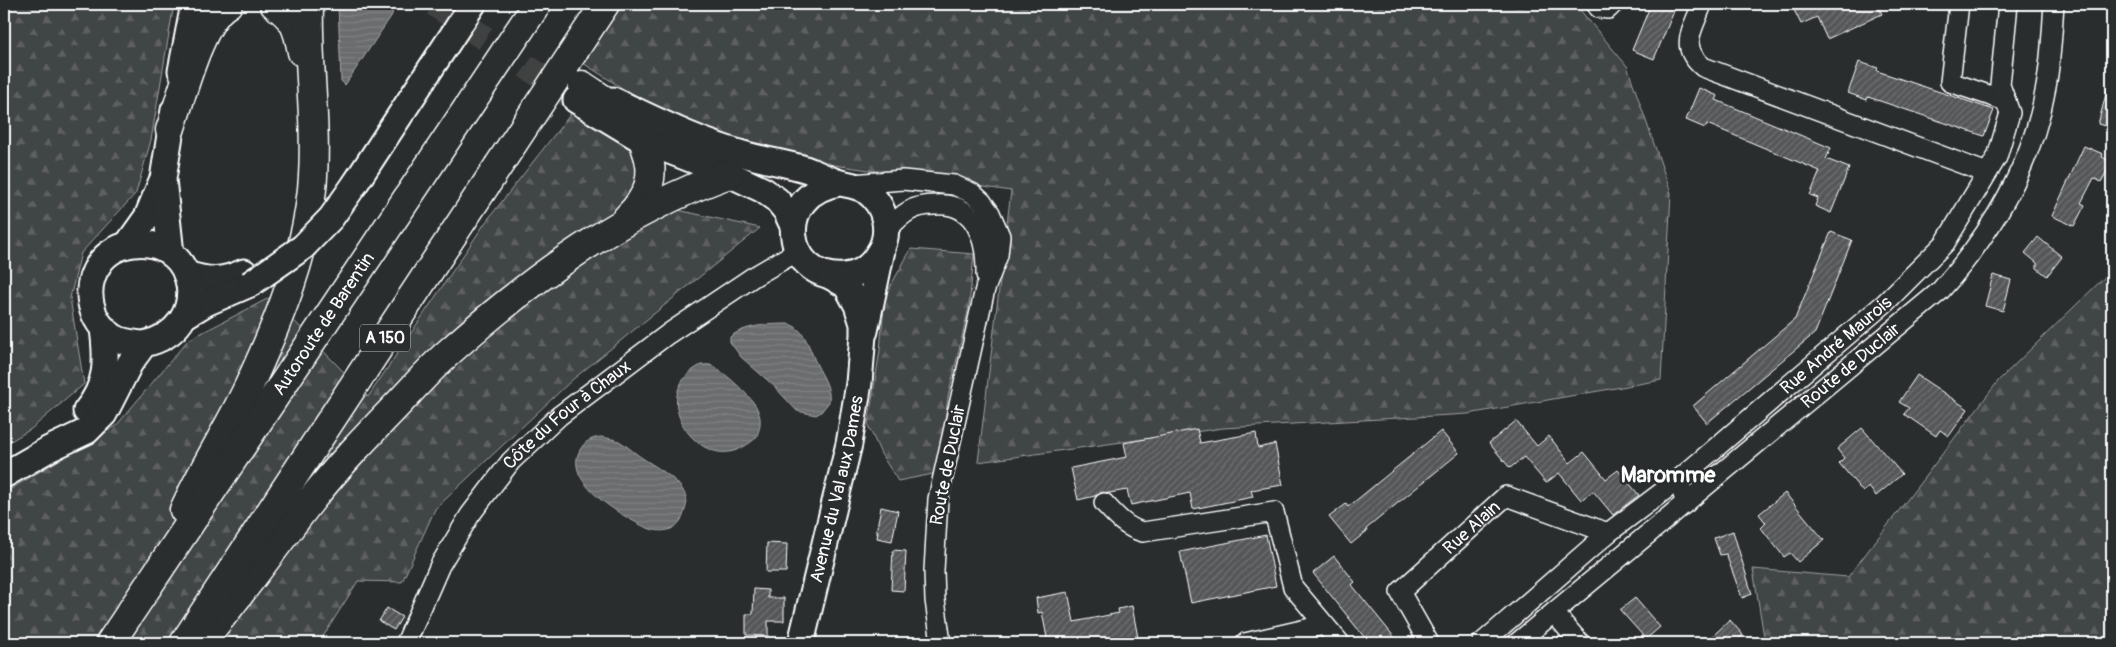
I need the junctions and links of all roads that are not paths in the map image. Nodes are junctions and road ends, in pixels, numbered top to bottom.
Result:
1 (194, 4) edge
2 (228, 4) edge
3 (274, 4) edge
4 (310, 4) edge
5 (458, 4) edge
6 (473, 4) edge
7 (536, 4) edge
8 (606, 4) edge
9 (1596, 4) edge
10 (1613, 4) edge
11 (1702, 4) edge
12 (1959, 4) edge
13 (2008, 4) edge
14 (2054, 4) edge
15 (579, 92) joint
16 (313, 101) junction
17 (2006, 101) junction
18 (170, 130) junction
19 (644, 141) junction
20 (1987, 173) junction
21 (729, 174) junction
22 (163, 179) junction
23 (350, 179) junction
24 (846, 183) junction
25 (622, 222) junction
26 (793, 226) junction
27 (884, 240) junction
28 (127, 244) junction
29 (798, 251) junction
30 (171, 254) junction
31 (186, 274) junction
32 (830, 276) junction
33 (247, 278) junction
34 (985, 289) junction
35 (186, 315) junction
36 (103, 328) junction
37 (863, 335) junction
38 (144, 344) junction
39 (49, 449) junction
40 (4, 475) edge
41 (1678, 480) junction
42 (1104, 503) dead end
43 (1686, 503) junction
44 (1608, 533) junction
45 (154, 578) junction
46 (1554, 613) junction
47 (1324, 625) junction
48 (110, 643) edge
49 (184, 643) edge
50 (200, 643) edge
51 (406, 643) edge
52 (800, 643) edge
53 (941, 643) edge
54 (1245, 643) edge
55 (1340, 643) edge
56 (1429, 643) edge
57 (1482, 643) edge
58 (1517, 643) edge
59 (1580, 643) edge

1 - 18 main road
2 - 18 highway
3 - 16 highway
4 - 16 highway
5 - 23 main road
6 - 23 main road
7 - 45 highway, Autoroute de Barentin
8 - 49 highway, A 150
9 - 10 street
11 - 20 street
12 - 17 street
13 - 17 street, Rue André Maurois
14 - 43 street, Route de Duclair
15 - 19 highway
15 - 24 main road
16 - 45 highway
17 - 20 street, Rue André Maurois
18 - 22 main road
19 - 21 main road
19 - 25 highway
20 - 41 street, Rue André Maurois
21 - 25 highway
21 - 26 main road
22 - 28 main road
22 - 30 main road
23 - 33 main road
24 - 26 main road
24 - 27 main road
24 - 34 street, Route de Duclair
25 - 50 highway
26 - 29 main road
27 - 32 main road
27 - 34 street, Route de Duclair
27 - 37 main road, Avenue du Val aux Dames
28 - 30 main road
28 - 36 main road
29 - 32 main road
29 - 51 street, Côte du Four à Chaux
30 - 31 main road
31 - 33 main road
31 - 35 main road
32 - 37 main road, Avenue du Val aux Dames
33 - 35 main road
34 - 53 street, Route de Duclair
35 - 38 main road
36 - 38 main road
36 - 39 main road
37 - 52 main road, Avenue du Val aux Dames
38 - 39 main road
39 - 40 main road
41 - 43 street
41 - 44 street
42 - 47 street
43 - 46 street, Route de Duclair
44 - 56 street, Rue Alain
44 - 57 street
45 - 48 highway, Autoroute de Barentin
46 - 58 street, Route de Duclair
46 - 59 street
47 - 54 street
47 - 55 street

